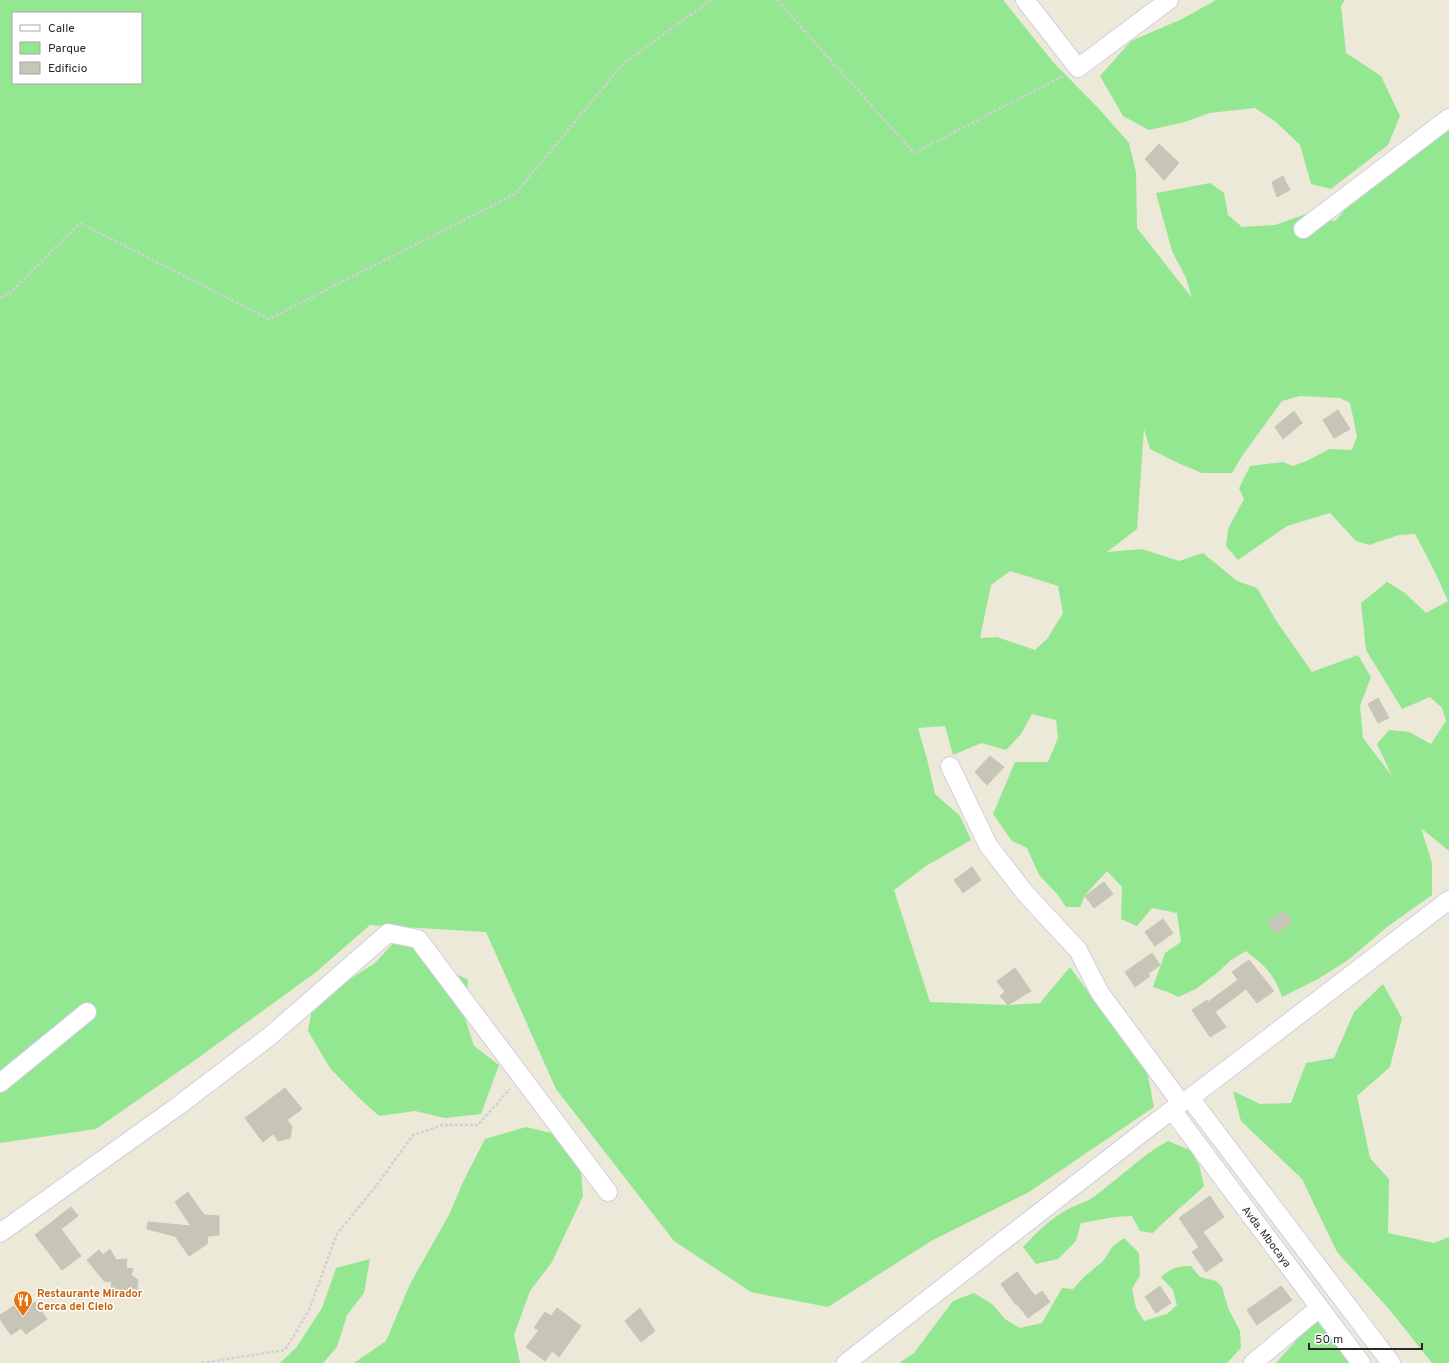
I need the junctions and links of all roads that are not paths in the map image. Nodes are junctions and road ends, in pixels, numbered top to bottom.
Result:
1 (1025, 0) edge
2 (1169, 0) edge
3 (1449, 118) edge
4 (1303, 229) dead end
5 (950, 766) dead end
6 (1449, 900) edge
7 (87, 1012) dead end
8 (0, 1082) edge
9 (1181, 1103) junction
10 (608, 1192) dead end
11 (0, 1233) edge
12 (1319, 1308) junction
13 (846, 1363) edge
14 (1253, 1363) edge
15 (1361, 1363) edge
16 (1391, 1363) edge

1 - 2 street
3 - 4 street
5 - 9 street
6 - 9 street
7 - 8 street
9 - 12 street, Avda. Mbocaya
9 - 13 street
9 - 16 street
10 - 11 street
12 - 14 street
12 - 15 street, Avda. Mbocaya

